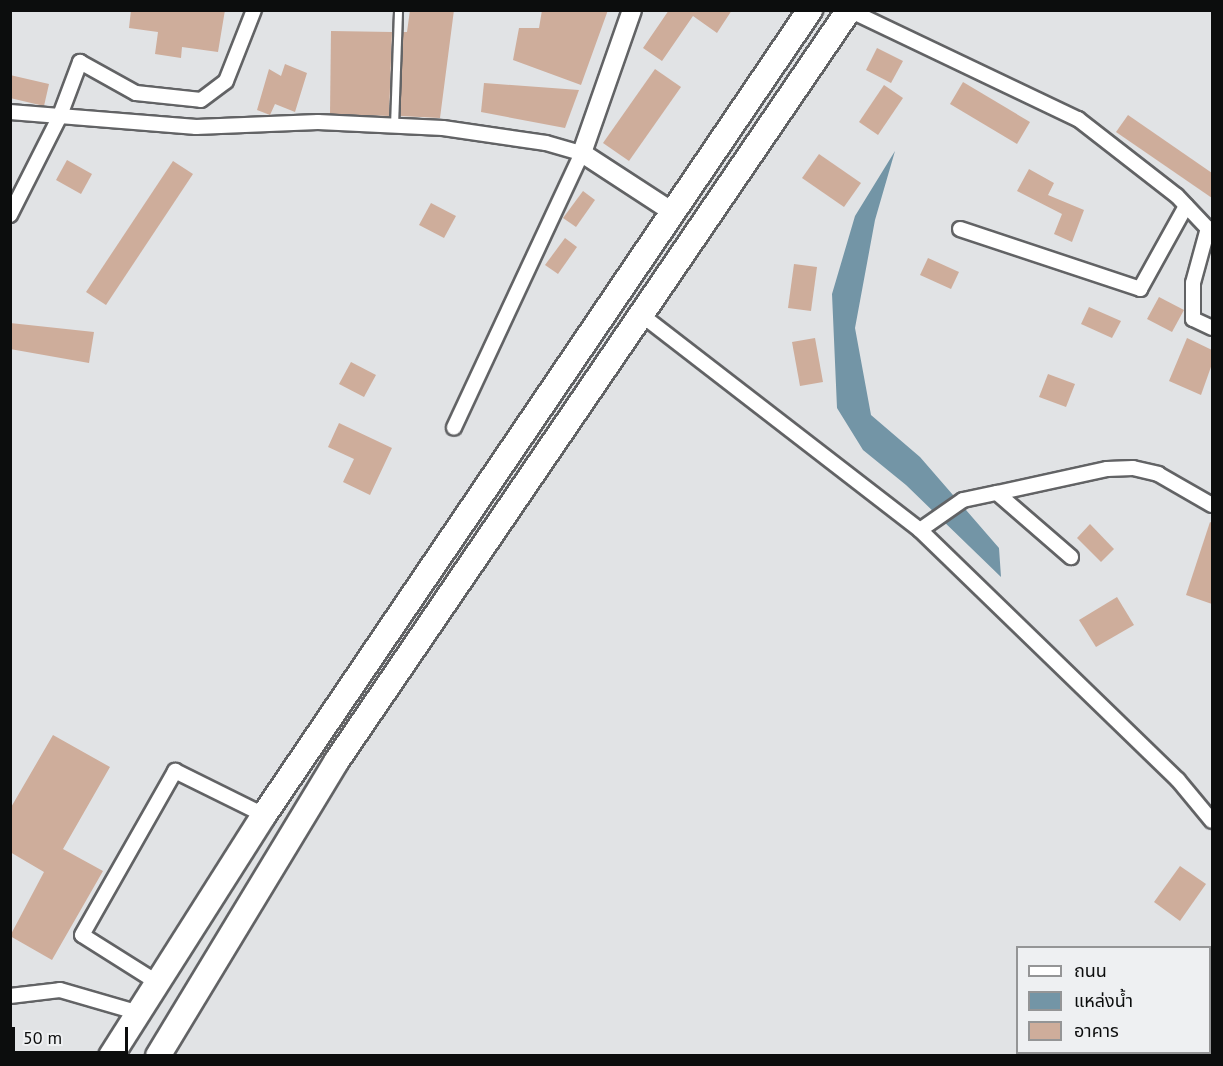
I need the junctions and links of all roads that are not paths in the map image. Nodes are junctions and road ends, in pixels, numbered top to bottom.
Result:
1 (254, 10) edge
2 (398, 10) edge
3 (632, 10) edge
4 (810, 10) edge
5 (849, 10) edge
6 (10, 112) edge
7 (59, 118) junction
8 (394, 126) junction
9 (582, 153) junction
10 (1186, 206) junction
11 (671, 211) junction
12 (10, 215) edge
13 (960, 229) dead end
14 (1210, 231) edge
15 (643, 316) junction
16 (1212, 328) edge
17 (454, 428) dead end
18 (997, 493) junction
19 (1212, 506) edge
20 (926, 526) junction
21 (1071, 557) dead end
22 (264, 815) junction
23 (1212, 821) edge
24 (155, 981) junction
25 (10, 996) edge
26 (136, 1012) junction
27 (111, 1056) edge
28 (158, 1056) edge

1 - 7 street
2 - 8 lane
3 - 9 street
4 - 11 highway
5 - 10 street
5 - 15 highway
6 - 7 street
7 - 8 street
7 - 12 street
8 - 9 street
9 - 11 street
9 - 17 street
10 - 13 street
10 - 14 street
11 - 22 highway
14 - 16 street
15 - 20 street
15 - 28 highway
18 - 19 street
18 - 20 street
18 - 21 street
20 - 23 street
22 - 24 highway
22 - 24 street
24 - 26 highway
25 - 26 street
26 - 27 highway

